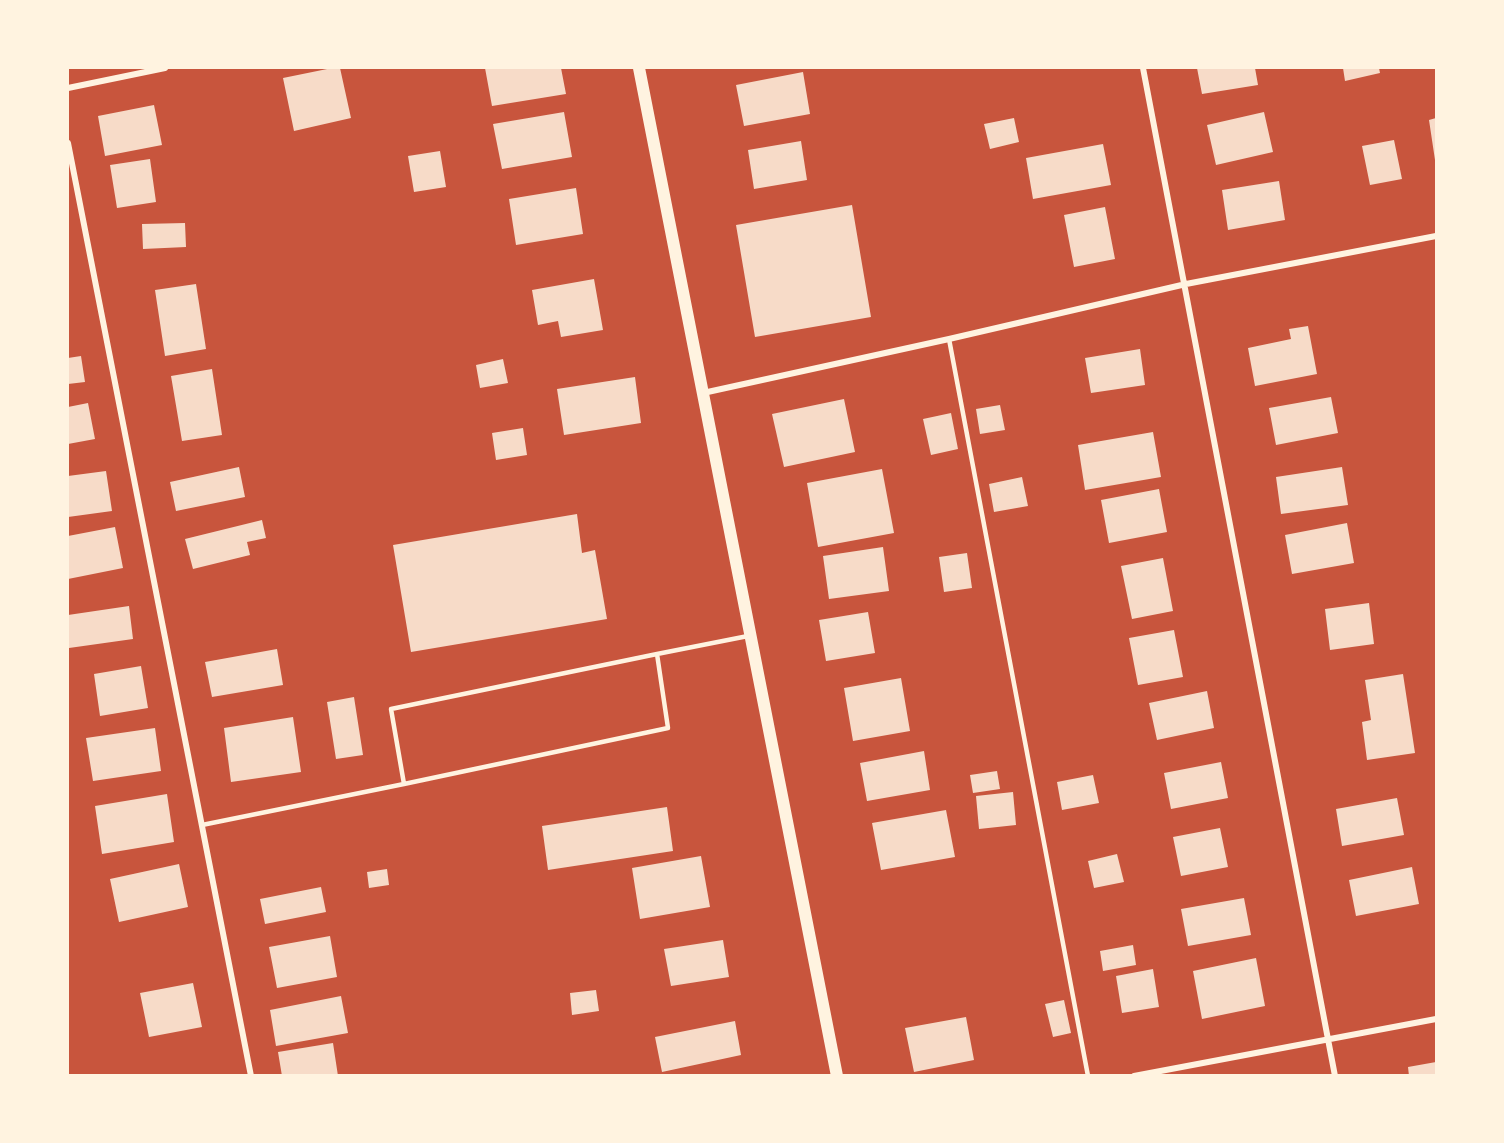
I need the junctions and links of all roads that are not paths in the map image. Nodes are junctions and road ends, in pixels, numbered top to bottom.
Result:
1 (165, 68) edge
2 (639, 68) edge
3 (1143, 68) edge
4 (68, 88) edge
5 (68, 143) edge
6 (1437, 236) edge
7 (1186, 284) junction
8 (949, 339) junction
9 (702, 393) junction
10 (749, 636) junction
11 (657, 654) junction
12 (404, 784) junction
13 (202, 825) junction
14 (1437, 1018) edge
15 (1328, 1039) junction
16 (251, 1076) edge
17 (837, 1076) edge
18 (1088, 1076) edge
19 (1134, 1076) edge
20 (1335, 1076) edge

1 - 4 street
2 - 9 main road
3 - 7 street
5 - 13 street
6 - 7 street
7 - 8 street
7 - 15 street
8 - 9 street
8 - 18 lane
9 - 10 main road
10 - 11 lane
10 - 17 main road
11 - 12 lane
11 - 12 lane
12 - 13 lane
13 - 16 street
14 - 15 street
15 - 19 street
15 - 20 street

